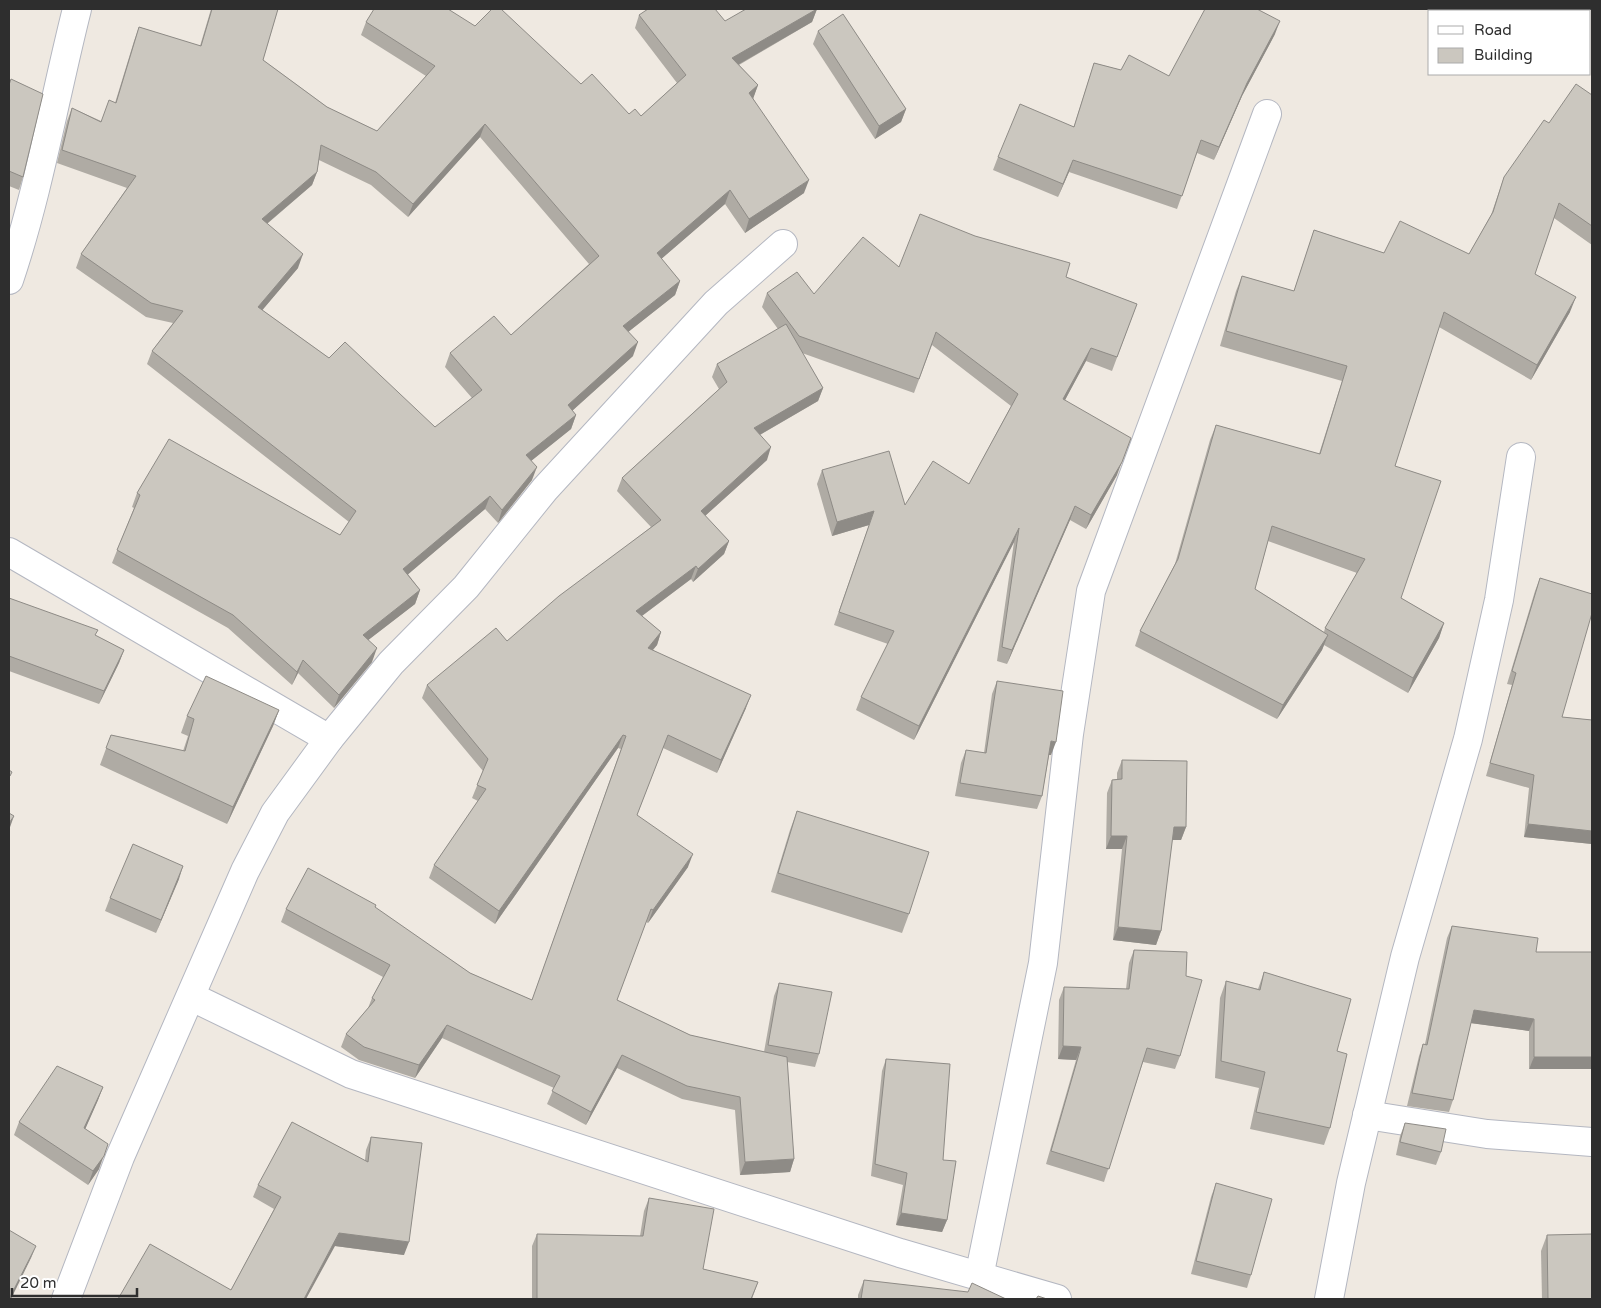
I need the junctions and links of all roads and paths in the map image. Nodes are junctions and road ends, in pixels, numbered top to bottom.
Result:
1 (77, 9) edge
2 (1267, 114) dead end
3 (782, 244) dead end
4 (9, 280) edge
5 (1521, 457) dead end
6 (9, 552) edge
7 (329, 739) junction
8 (192, 998) junction
9 (1367, 1115) junction
10 (1592, 1142) edge
11 (980, 1276) junction
12 (66, 1299) edge
13 (1057, 1299) edge
14 (1330, 1299) edge

1 - 4 street
2 - 11 street
3 - 7 street
5 - 9 street
6 - 7 street
7 - 8 street
8 - 11 street
8 - 12 street
9 - 10 street
9 - 14 street
11 - 13 street

